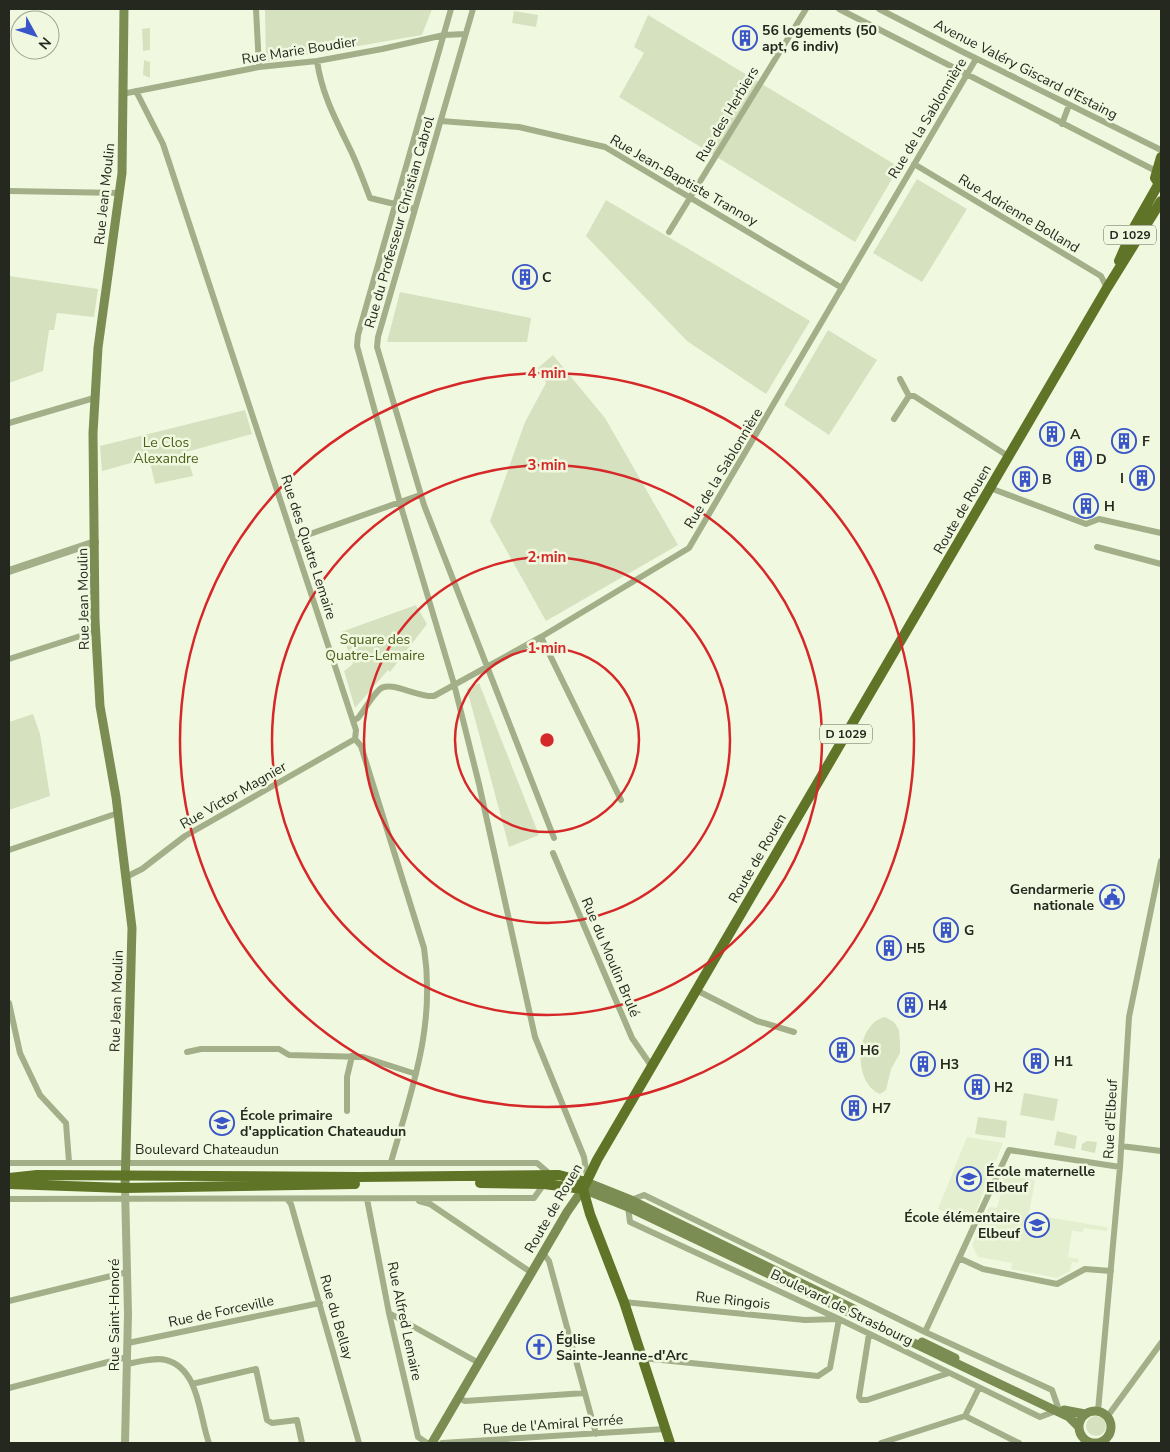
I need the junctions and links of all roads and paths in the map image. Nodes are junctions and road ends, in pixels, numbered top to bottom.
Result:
1 (124, 9) edge
2 (256, 9) edge
3 (451, 9) edge
4 (473, 9) edge
5 (806, 9) edge
6 (839, 9) edge
7 (880, 9) edge
8 (465, 34) junction
9 (444, 35) junction
10 (976, 59) junction
11 (317, 61) junction
12 (259, 67) junction
13 (967, 76) junction
14 (136, 91) junction
15 (122, 94) junction
16 (1069, 105) junction
17 (441, 121) junction
18 (1062, 124) junction
19 (1161, 150) edge
20 (1161, 157) edge
21 (914, 164) junction
22 (1156, 171) junction
23 (1160, 186) edge
24 (9, 191) edge
25 (120, 193) junction
26 (691, 198) junction
27 (1161, 202) edge
28 (395, 204) junction
29 (415, 209) junction
30 (669, 232) dead end
31 (842, 288) junction
32 (1107, 288) junction
33 (900, 379) dead end
34 (909, 396) junction
35 (94, 398) junction
36 (894, 419) dead end
37 (9, 423) edge
38 (1008, 456) junction
39 (990, 488) junction
40 (420, 495) junction
41 (400, 502) junction
42 (1161, 533) edge
43 (293, 540) junction
44 (95, 542) junction
45 (1096, 547) dead end
46 (1161, 564) edge
47 (9, 571) edge
48 (96, 631) junction
49 (540, 637) junction
50 (9, 659) edge
51 (488, 667) junction
52 (454, 684) junction
53 (353, 721) junction
54 (355, 739) junction
55 (621, 800) dead end
56 (118, 813) junction
57 (554, 838) dead end
58 (9, 850) edge
59 (553, 853) dead end
60 (1161, 861) edge
61 (126, 877) junction
62 (696, 990) junction
63 (9, 1003) edge
64 (794, 1032) dead end
65 (187, 1052) dead end
66 (352, 1056) junction
67 (652, 1067) junction
68 (416, 1074) junction
69 (347, 1111) dead end
70 (1121, 1146) junction
71 (1161, 1151) edge
72 (69, 1162) junction
73 (391, 1162) junction
74 (9, 1163) edge
75 (126, 1163) junction
76 (1120, 1167) junction
77 (9, 1173) edge
78 (37, 1175) junction
79 (552, 1175) junction
80 (9, 1178) edge
81 (544, 1184) junction
82 (9, 1186) edge
83 (585, 1186) junction
84 (125, 1187) junction
85 (9, 1199) edge
86 (287, 1199) junction
87 (366, 1199) junction
88 (416, 1199) junction
89 (629, 1204) junction
90 (543, 1253) junction
91 (959, 1258) junction
92 (127, 1272) junction
93 (1111, 1272) junction
94 (532, 1273) junction
95 (9, 1301) edge
96 (624, 1302) junction
97 (320, 1303) junction
98 (389, 1313) junction
99 (839, 1319) junction
100 (925, 1332) junction
101 (869, 1334) junction
102 (128, 1343) junction
103 (1161, 1344) edge
104 (642, 1358) junction
105 (127, 1360) junction
106 (480, 1362) junction
107 (949, 1372) junction
108 (192, 1384) junction
109 (9, 1388) edge
110 (980, 1388) junction
111 (585, 1393) junction
112 (459, 1398) junction
113 (1057, 1409) junction
114 (1098, 1412) junction
115 (1085, 1414) junction
116 (965, 1416) junction
117 (1107, 1417) junction
118 (1079, 1427) junction
119 (665, 1429) junction
120 (1110, 1432) junction
121 (596, 1434) junction
122 (125, 1443) edge
123 (209, 1443) edge
124 (302, 1443) edge
125 (359, 1443) edge
126 (435, 1443) edge
127 (670, 1443) edge
128 (881, 1443) edge
129 (1019, 1443) edge
130 (1094, 1443) edge
131 (1112, 1443) edge

1 - 15 main road, Rue Jean Moulin
2 - 12 street
3 - 9 street
4 - 8 street, Rue du Professeur Christian Cabrol
5 - 26 street, Rue des Herbiers
6 - 13 street
7 - 10 street, Avenue Valéry Giscard d'Estaing
8 - 9 street, Rue Marie Boudier
8 - 17 street, Rue du Professeur Christian Cabrol
9 - 11 street, Rue Marie Boudier
9 - 28 street
10 - 13 street, Rue de la Sablonnière
10 - 16 street, Avenue Valéry Giscard d'Estaing
11 - 12 street, Rue Marie Boudier
11 - 28 street
12 - 14 street, Rue Marie Boudier
13 - 18 street
13 - 21 street, Rue de la Sablonnière
14 - 15 street, Rue Marie Boudier
14 - 43 street, Rue des Quatre Lemaire
15 - 25 main road, Rue Jean Moulin
16 - 18 street
16 - 19 street, Avenue Valéry Giscard d'Estaing
17 - 26 street, Rue Jean-Baptiste Trannoy
17 - 29 street, Rue du Professeur Christian Cabrol
18 - 22 street
20 - 22 main road
21 - 31 street, Rue de la Sablonnière
21 - 32 street, Rue Adrienne Bolland
22 - 23 main road
23 - 32 main road, Route de Rouen / D 1029
24 - 25 street
25 - 35 main road, Rue Jean Moulin
26 - 30 street, Rue des Herbiers
26 - 31 street, Rue Jean-Baptiste Trannoy
27 - 32 main road, Route de Rouen / D 1029
28 - 29 street
28 - 41 street
29 - 40 street, Rue du Professeur Christian Cabrol
31 - 49 street, Rue de la Sablonnière
32 - 38 main road, Route de Rouen / D 1029
33 - 34 street
34 - 36 street
34 - 38 street
35 - 37 street
35 - 44 main road, Rue Jean Moulin
38 - 39 main road, Route de Rouen / D 1029
39 - 42 street
39 - 62 main road, Route de Rouen / D 1029
40 - 41 street
40 - 51 street, Rue du Professeur Christian Cabrol
41 - 43 street
41 - 52 street
43 - 53 street, Rue des Quatre Lemaire
44 - 47 street
44 - 48 main road, Rue Jean Moulin
45 - 46 street
48 - 50 street
48 - 56 main road, Rue Jean Moulin
49 - 51 street, Rue de la Sablonnière
49 - 55 street
51 - 52 street, Rue de la Sablonnière
51 - 57 street, Rue du Professeur Christian Cabrol
52 - 53 street, Rue de la Sablonnière
52 - 83 street
53 - 54 street, Rue des Quatre Lemaire
54 - 61 street, Rue Victor Magnier
54 - 68 street, Rue des Quatre Lemaire
56 - 58 street
56 - 61 main road, Rue Jean Moulin
59 - 67 street, Rue du Moulin Brulé
60 - 70 street, Rue d'Elbeuf
61 - 75 main road, Rue Jean Moulin
62 - 64 street
62 - 67 main road, Route de Rouen / D 1029
63 - 72 street
65 - 66 street
66 - 68 street
66 - 69 street
67 - 83 main road, Route de Rouen / D 1029
68 - 73 street, Rue des Quatre Lemaire
70 - 71 street
70 - 76 street, Rue d'Elbeuf
72 - 74 street, Boulevard Chateaudun
72 - 75 street, Boulevard Chateaudun
73 - 75 street, Boulevard Chateaudun
73 - 79 street, Boulevard Chateaudun
75 - 84 main road, Rue Jean Moulin
76 - 91 street
76 - 93 street, Rue d'Elbeuf
77 - 78 main road
78 - 80 main road, Boulevard Chateaudun
78 - 84 main road, Boulevard Chateaudun
79 - 83 main road, Boulevard Chateaudun
79 - 84 main road, Boulevard Chateaudun
81 - 83 main road, Boulevard Chateaudun
81 - 84 main road, Boulevard Chateaudun
81 - 88 street, Boulevard Chateaudun
82 - 84 main road, Boulevard Chateaudun
83 - 89 main road, Boulevard de Strasbourg
83 - 90 main road, Route de Rouen
83 - 96 main road
84 - 85 street, Boulevard Chateaudun
84 - 86 street, Boulevard Chateaudun
84 - 92 street, Rue Saint-Honoré
86 - 87 street, Boulevard Chateaudun
86 - 97 street, Rue du Bellay
87 - 88 street, Boulevard Chateaudun
87 - 98 street, Rue Alfred Lemaire
88 - 94 street
89 - 99 street, Boulevard de Strasbourg
89 - 100 street, Boulevard de Strasbourg
89 - 113 main road, Boulevard de Strasbourg
90 - 94 main road, Route de Rouen
90 - 111 street
91 - 93 street
91 - 100 street
92 - 95 street
92 - 102 street, Rue Saint-Honoré
93 - 114 street, Rue d'Elbeuf
94 - 106 main road, Route de Rouen
96 - 99 street, Rue Ringois
96 - 104 main road
97 - 102 street, Rue de Forceville
97 - 125 street, Rue du Bellay
98 - 106 street
98 - 126 street, Rue Alfred Lemaire
99 - 101 street, Boulevard de Strasbourg
99 - 104 street
100 - 113 street, Boulevard de Strasbourg
101 - 107 street, Boulevard de Strasbourg
101 - 107 street
102 - 105 street, Rue Saint-Honoré
103 - 117 street
104 - 119 main road
105 - 108 street
105 - 109 street
105 - 122 street, Rue Saint-Honoré
106 - 112 main road, Route de Rouen
107 - 110 street, Boulevard de Strasbourg
108 - 123 street
108 - 124 street
110 - 113 street, Boulevard de Strasbourg
110 - 116 street
111 - 112 street
111 - 121 street
112 - 126 main road, Route de Rouen
113 - 115 main road, Boulevard de Strasbourg
113 - 118 main road, Boulevard de Strasbourg
114 - 115 main road
114 - 117 main road
115 - 118 main road
116 - 128 street
116 - 129 street
117 - 120 main road
118 - 130 main road
119 - 121 street, Rue de l'Amiral Perrée
119 - 127 main road
120 - 130 main road
120 - 131 main road
121 - 126 street, Rue de l'Amiral Perrée

